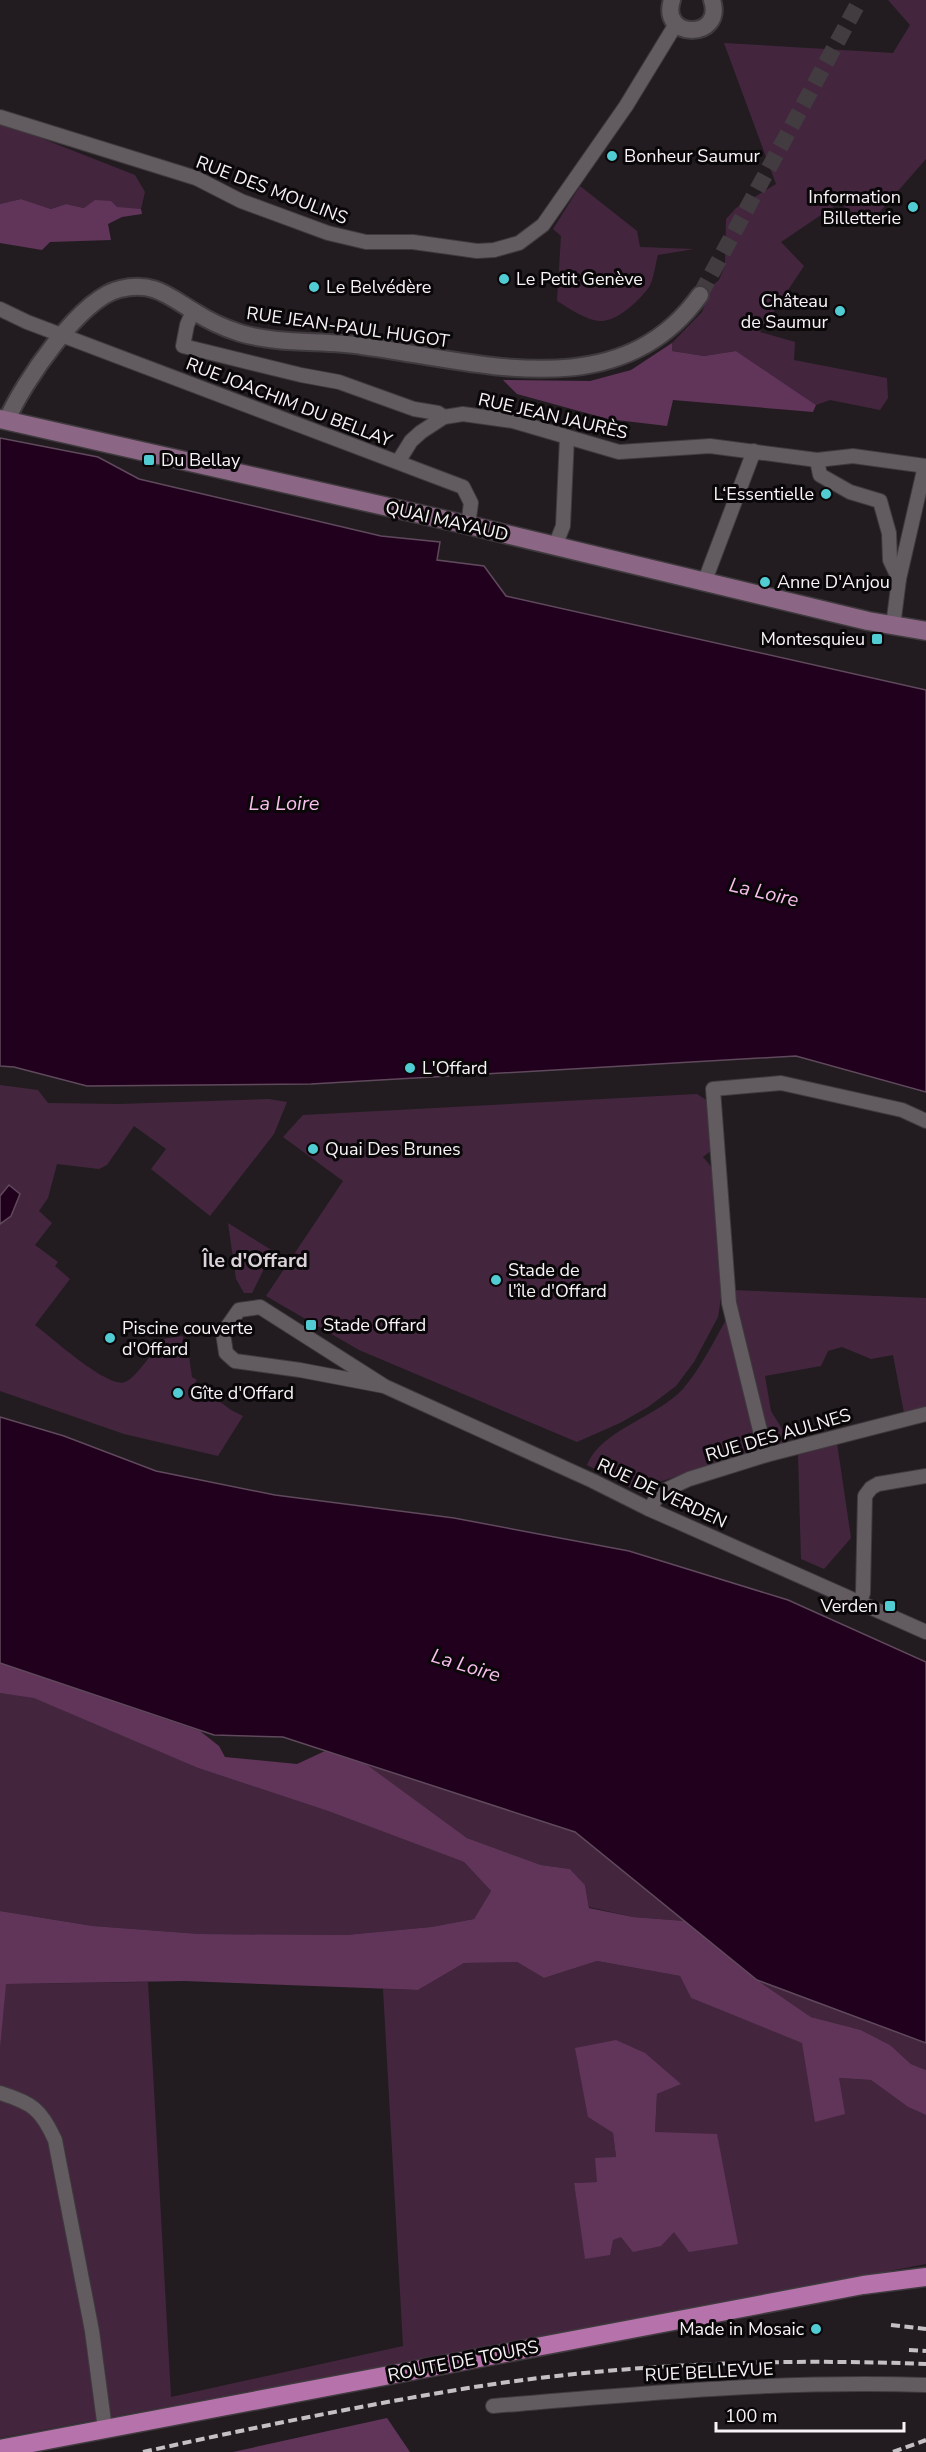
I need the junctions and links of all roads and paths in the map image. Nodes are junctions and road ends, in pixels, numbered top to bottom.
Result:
1 (712, 0) edge
2 (670, 1) edge
3 (676, 24) junction
4 (0, 117) edge
5 (700, 296) tunnel mouth
6 (0, 309) edge
7 (193, 311) junction
8 (63, 335) junction
9 (444, 417) junction
10 (4, 420) edge
11 (567, 437) junction
12 (754, 451) junction
13 (817, 460) junction
14 (398, 462) junction
15 (925, 466) edge
16 (468, 525) junction
17 (555, 546) junction
18 (899, 579) junction
19 (704, 583) junction
20 (893, 626) junction
21 (926, 632) edge
22 (926, 1121) edge
23 (384, 1386) junction
24 (926, 1414) edge
25 (766, 1455) junction
26 (926, 1476) edge
27 (649, 1509) junction
28 (860, 1601) junction
29 (926, 1632) edge
30 (0, 2093) edge
31 (926, 2277) edge
32 (926, 2385) edge
33 (493, 2406) dead end
34 (105, 2428) junction
35 (0, 2449) edge

1 - 3 street
2 - 3 street
3 - 4 street, RUE DES MOULINS
5 - 7 street, RUE JEAN-PAUL HUGOT
6 - 8 street, RUE JOACHIM DU BELLAY
7 - 8 street, RUE JEAN-PAUL HUGOT
7 - 9 street, RUE JEAN JAURÈS
8 - 10 street, RUE JEAN-PAUL HUGOT
8 - 14 street, RUE JOACHIM DU BELLAY
9 - 11 street, RUE JEAN JAURÈS
9 - 14 street
10 - 16 main road, QUAI MAYAUD
11 - 12 street, RUE JEAN JAURÈS
11 - 17 street
12 - 13 street, RUE JEAN JAURÈS
12 - 19 street
13 - 15 street, RUE JEAN JAURÈS
13 - 18 street
14 - 16 street, RUE JOACHIM DU BELLAY
15 - 18 street
16 - 17 main road, QUAI MAYAUD
17 - 19 main road, QUAI MAYAUD
18 - 20 street
19 - 20 main road, QUAI MAYAUD
20 - 21 main road, QUAI MAYAUD
22 - 25 street
23 - 23 street
23 - 27 street, RUE DE VERDEN
24 - 25 street, RUE DES AULNES
25 - 27 street, RUE DES AULNES
26 - 28 street
27 - 28 street, RUE DE VERDEN
28 - 29 street, RUE DE VERDEN
30 - 34 street
31 - 34 main road, ROUTE DE TOURS
32 - 33 street, RUE BELLEVUE
34 - 35 main road, ROUTE DE TOURS

